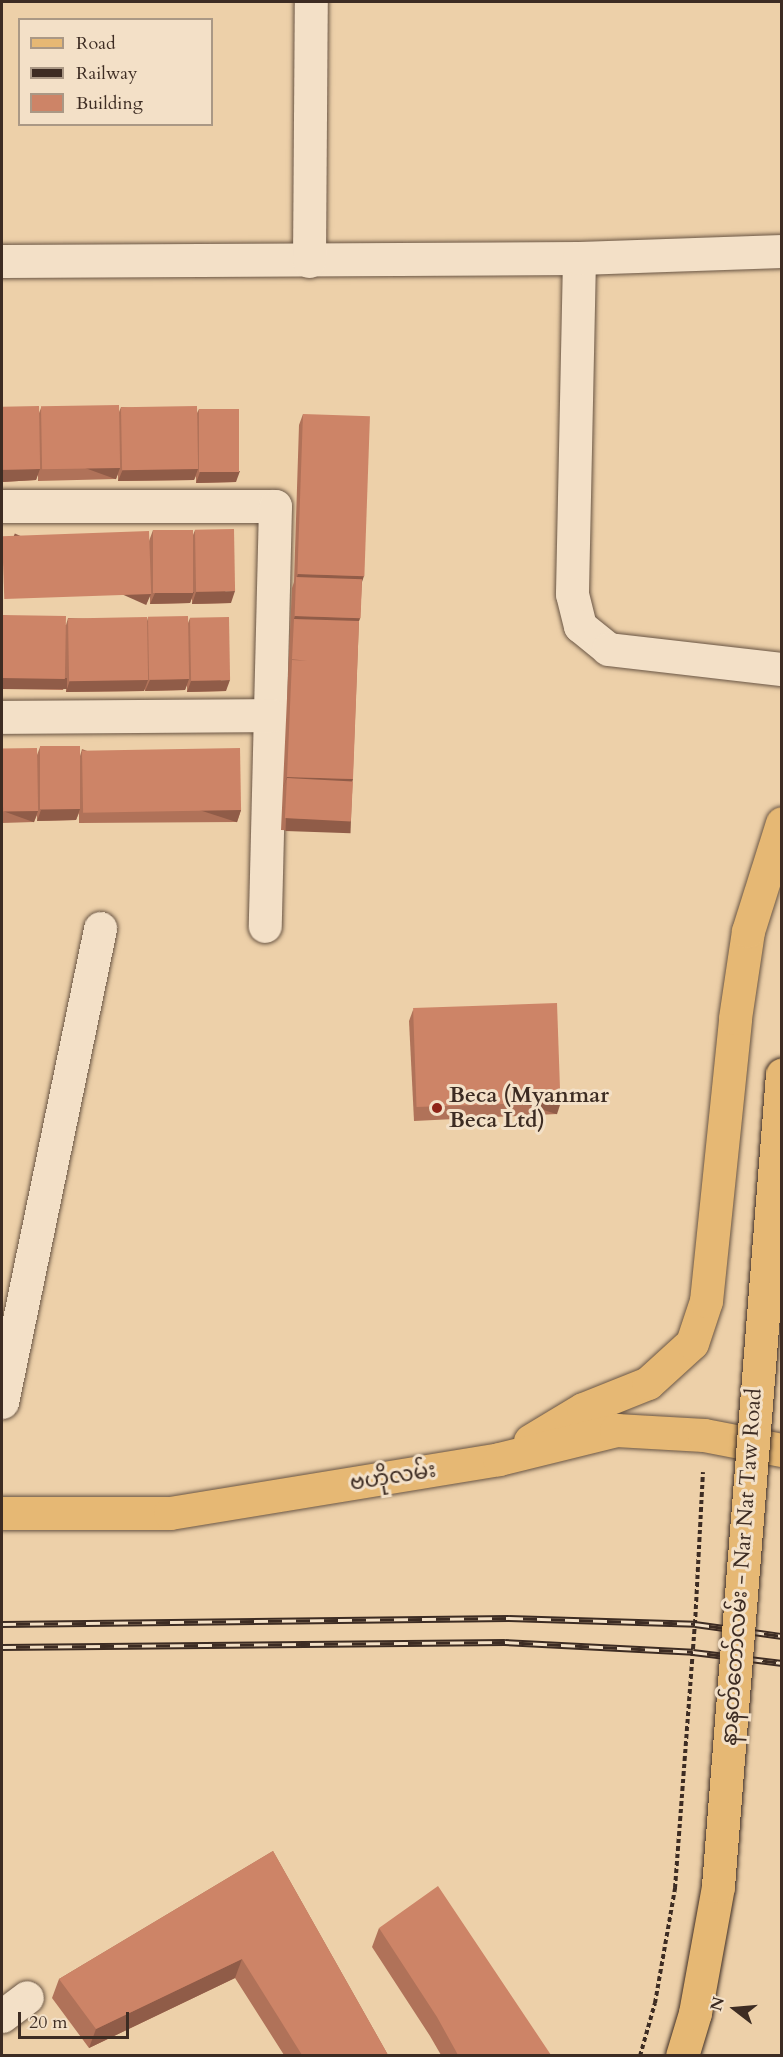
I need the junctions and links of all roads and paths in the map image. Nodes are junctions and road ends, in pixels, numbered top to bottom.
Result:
1 (312, 2) edge
2 (782, 251) edge
3 (579, 258) junction
4 (2, 261) edge
5 (309, 261) junction
6 (2, 506) edge
7 (782, 669) edge
8 (271, 715) junction
9 (2, 717) edge
10 (782, 824) edge
11 (265, 926) dead end
12 (100, 928) dead end
13 (782, 1075) edge
14 (2, 1402) edge
15 (704, 1435) junction
16 (782, 1450) edge
17 (499, 1459) junction
18 (2, 1513) edge
19 (640, 2055) edge
20 (682, 2055) edge

1 - 5 street
2 - 3 street
3 - 5 street
3 - 7 street
4 - 5 street
6 - 8 street
8 - 9 street
8 - 11 street
10 - 17 main road
12 - 14 street
13 - 20 main road, နာနတ်တော်လမ်း - Nar Nat Taw Road, bridge
15 - 16 main road, ဗဟိုလမ်း
15 - 17 main road, ဗဟိုလမ်း
15 - 19 path
17 - 18 main road, ဗဟိုလမ်း

